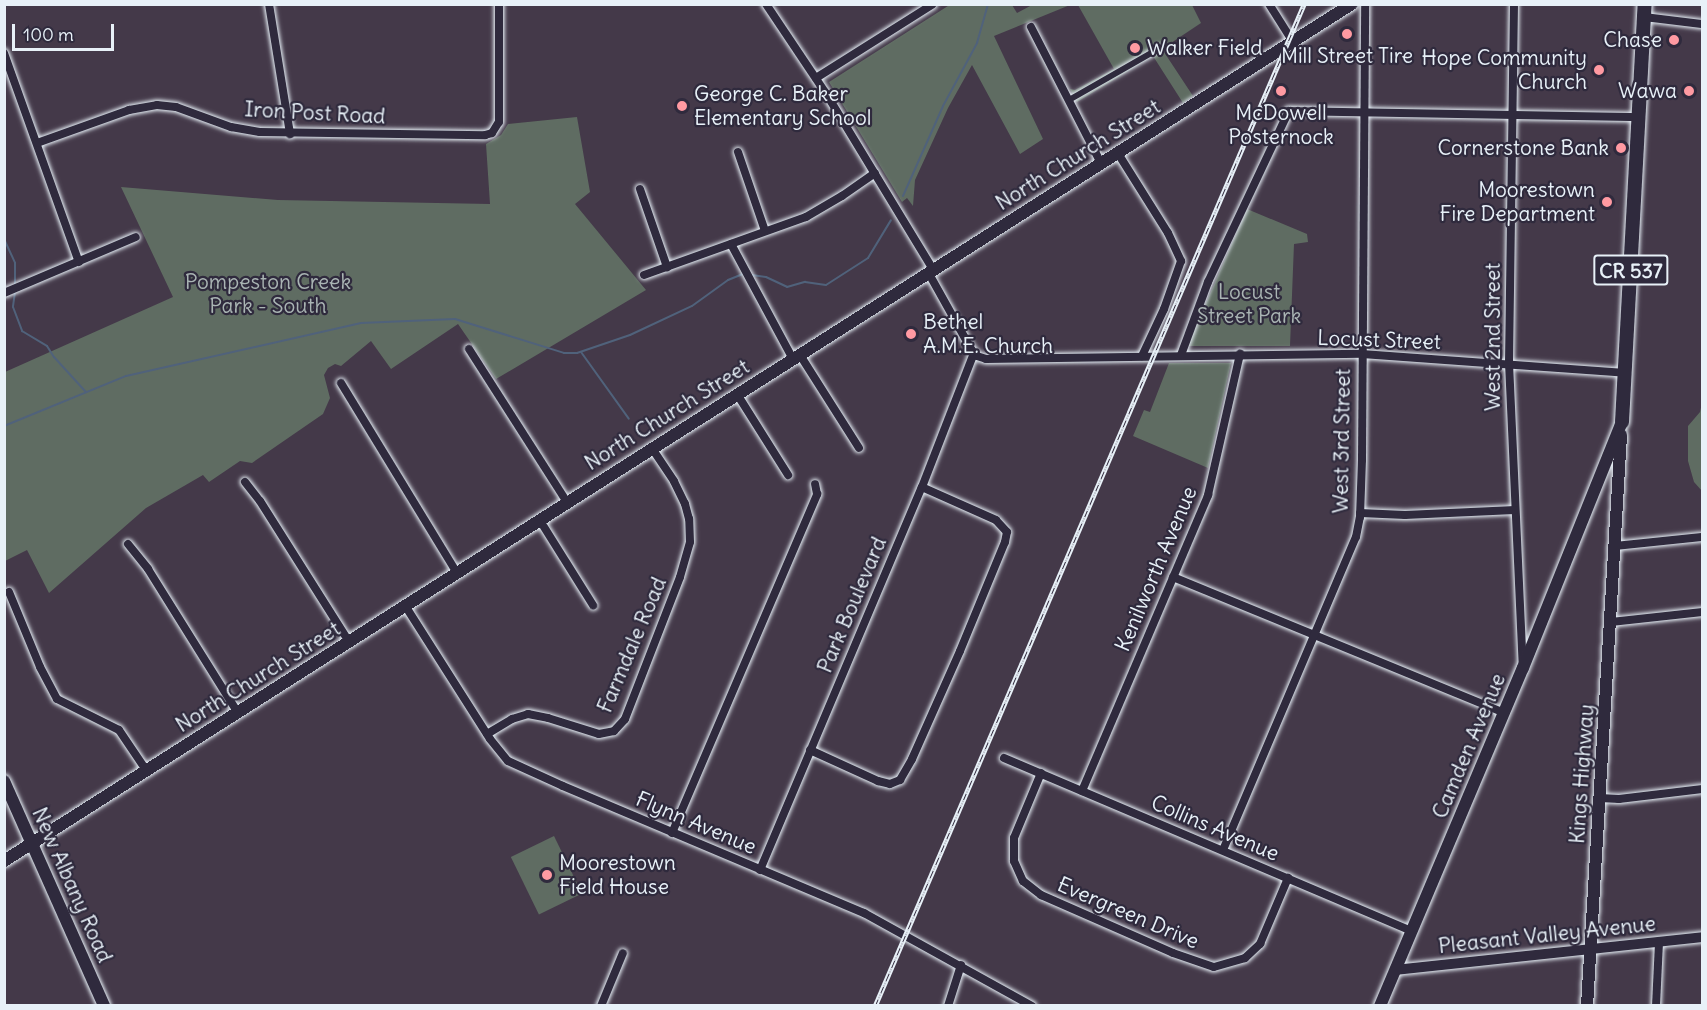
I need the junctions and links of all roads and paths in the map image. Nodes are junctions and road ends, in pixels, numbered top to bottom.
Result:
1 (269, 4) edge
2 (499, 4) edge
3 (766, 4) edge
4 (933, 4) edge
5 (1269, 4) edge
6 (1352, 4) edge
7 (1365, 4) edge
8 (1514, 4) edge
9 (1645, 11) edge
10 (1702, 24) edge
11 (1032, 27) dead end
12 (1293, 42) junction
13 (1160, 48) dead end
14 (4, 53) edge
15 (816, 78) junction
16 (1069, 100) junction
17 (1364, 111) junction
18 (1512, 113) junction
19 (1640, 117) junction
20 (290, 134) junction
21 (37, 143) junction
22 (738, 152) dead end
23 (1119, 155) junction
24 (1102, 165) junction
25 (874, 173) junction
26 (640, 189) dead end
27 (765, 231) junction
28 (136, 237) dead end
29 (731, 244) junction
30 (79, 262) junction
31 (667, 267) junction
32 (931, 271) junction
33 (644, 275) dead end
34 (4, 293) edge
35 (469, 349) dead end
36 (974, 353) junction
37 (1240, 354) junction
38 (1362, 354) junction
39 (1181, 355) junction
40 (1142, 356) junction
41 (797, 357) junction
42 (1509, 363) junction
43 (1625, 373) junction
44 (341, 383) dead end
45 (737, 394) junction
46 (1622, 422) junction
47 (652, 448) junction
48 (860, 448) dead end
49 (788, 475) dead end
50 (245, 482) dead end
51 (815, 484) dead end
52 (1617, 484) junction
53 (922, 487) junction
54 (1591, 501) junction
55 (567, 502) junction
56 (1515, 510) junction
57 (1360, 513) junction
58 (539, 519) junction
59 (1702, 537) edge
60 (128, 544) dead end
61 (1615, 546) junction
62 (457, 573) junction
63 (1173, 577) junction
64 (9, 592) dead end
65 (593, 604) dead end
66 (406, 607) junction
67 (1702, 612) edge
68 (1611, 622) junction
69 (1314, 634) junction
70 (349, 642) junction
71 (1523, 668) junction
72 (238, 713) junction
73 (1504, 713) junction
74 (487, 734) junction
75 (810, 750) junction
76 (1004, 758) dead end
77 (146, 770) junction
78 (1041, 773) junction
79 (4, 781) edge
80 (1702, 789) edge
81 (1082, 790) junction
82 (1600, 798) junction
83 (672, 833) junction
84 (32, 844) junction
85 (1222, 850) junction
86 (4, 861) edge
87 (760, 870) junction
88 (1288, 878) junction
89 (1412, 931) junction
90 (1702, 938) edge
91 (1659, 942) junction
92 (1590, 950) junction
93 (623, 953) dead end
94 (961, 965) junction
95 (1395, 970) junction
96 (105, 1005) edge
97 (601, 1005) edge
98 (948, 1005) edge
99 (1032, 1005) edge
100 (1380, 1005) edge
101 (1587, 1005) edge
102 (1656, 1005) edge

1 - 20 street
2 - 20 street, Iron Post Road
3 - 15 street
4 - 15 street
5 - 12 street
6 - 12 main road, North Church Street
7 - 17 street, West 3rd Street
8 - 18 street, West 2nd Street
9 - 10 street
9 - 19 main road, CR 537
11 - 16 street
12 - 23 main road, North Church Street
13 - 16 street
14 - 21 street
15 - 25 street
16 - 24 street
17 - 18 street
17 - 38 street, West 3rd Street
17 - 39 street
18 - 19 street
18 - 42 street, West 2nd Street
19 - 43 main road, CR 537
20 - 21 street, Iron Post Road
21 - 30 street
22 - 27 street
23 - 24 main road, North Church Street
23 - 40 street
24 - 32 main road, North Church Street
25 - 27 street
25 - 32 street
26 - 31 street
27 - 29 street
28 - 30 street
29 - 31 street
29 - 41 street
30 - 34 street
31 - 33 street
32 - 36 street
32 - 41 main road, North Church Street
35 - 55 street
36 - 40 street, Locust Street
36 - 53 street, Park Boulevard
37 - 38 street, Locust Street
37 - 39 street, Locust Street
37 - 63 street, Kenilworth Avenue
38 - 42 street, Locust Street
38 - 57 street, West 3rd Street
39 - 40 street, Locust Street
41 - 45 main road, North Church Street
41 - 48 street
42 - 43 street, Locust Street
42 - 56 street, West 2nd Street
43 - 46 main road, CR 537
44 - 62 street
45 - 47 main road, North Church Street
45 - 49 street
46 - 52 main road, CR 537
46 - 54 main road, Camden Avenue / CR 537
47 - 55 main road, North Church Street
47 - 74 street, Farmdale Road
50 - 70 street
51 - 83 street
52 - 54 main road
52 - 61 main road, Kings Highway
53 - 75 street, Park Boulevard
53 - 75 street
54 - 71 main road, Camden Avenue / CR 537
55 - 58 main road, North Church Street
56 - 57 street
56 - 71 street, West 2nd Street
57 - 69 street, West 3rd Street
58 - 62 main road, North Church Street
58 - 65 street
59 - 61 street
60 - 72 street
61 - 68 main road, Kings Highway
62 - 66 main road, North Church Street
63 - 69 street
63 - 81 street, Kenilworth Avenue
64 - 77 street
66 - 70 main road, North Church Street
66 - 74 street, Flynn Avenue
67 - 68 street
68 - 82 main road, Kings Highway
69 - 73 street
69 - 85 street, West 3rd Street
70 - 72 main road, North Church Street
71 - 73 main road, Camden Avenue / CR 537
72 - 77 main road, North Church Street
73 - 89 main road, Camden Avenue / CR 537
74 - 83 street, Flynn Avenue
75 - 87 street, Park Boulevard
76 - 78 street, Collins Avenue
77 - 84 main road, North Church Street
78 - 81 street, Collins Avenue
78 - 88 street, Evergreen Drive
79 - 84 main road, New Albany Road
80 - 82 street
81 - 85 street, Collins Avenue
82 - 92 main road, Kings Highway
83 - 87 street, Flynn Avenue
84 - 86 main road, North Church Street
84 - 96 main road, New Albany Road
85 - 88 street, Collins Avenue
87 - 94 street, Flynn Avenue
88 - 89 street, Collins Avenue
89 - 95 main road, Camden Avenue / CR 537
90 - 91 street, Pleasant Valley Avenue
91 - 92 street, Pleasant Valley Avenue
91 - 102 street
92 - 95 street, Pleasant Valley Avenue
92 - 101 main road, Kings Highway
93 - 97 street
94 - 98 street
94 - 99 street, Flynn Avenue
95 - 100 main road, Camden Avenue / CR 537

